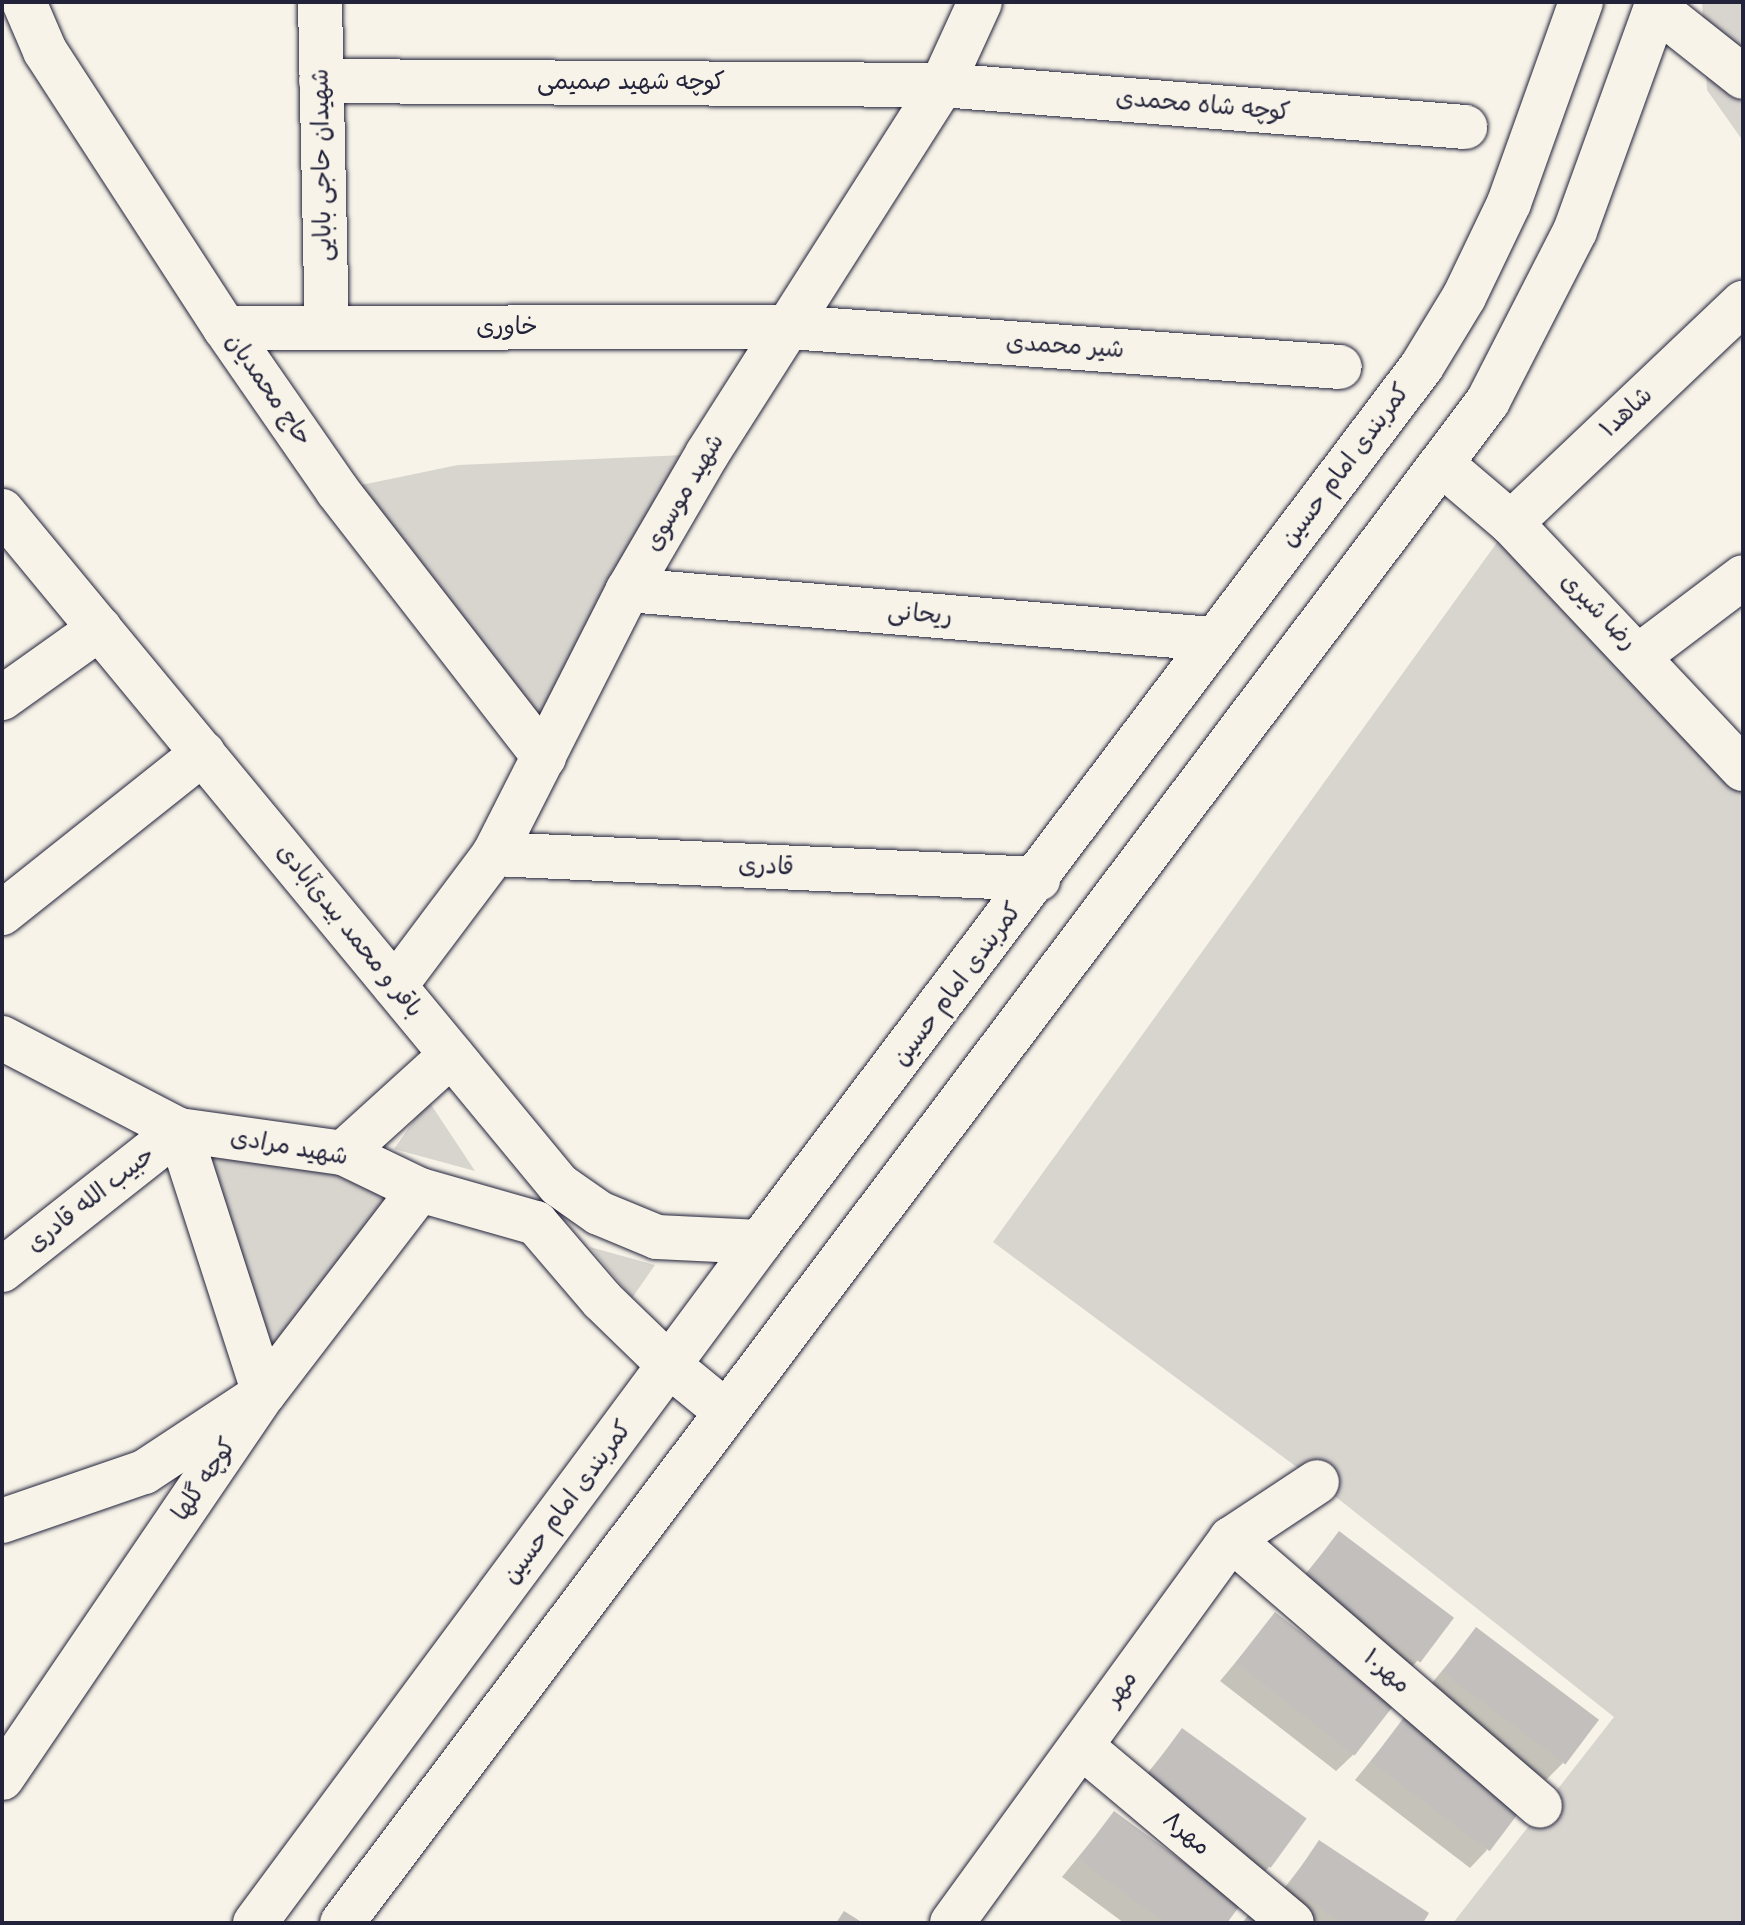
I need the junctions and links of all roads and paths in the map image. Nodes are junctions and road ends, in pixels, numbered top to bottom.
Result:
1 (24, 2) edge
2 (320, 2) edge
3 (980, 2) edge
4 (1581, 2) edge
5 (1657, 5) edge
6 (1743, 77) edge
7 (321, 81) junction
8 (942, 85) junction
9 (1465, 127) dead end
10 (1743, 303) edge
11 (789, 327) junction
12 (225, 328) junction
13 (327, 328) junction
14 (1340, 367) dead end
15 (1444, 466) junction
16 (2, 511) edge
17 (1511, 523) junction
18 (1743, 577) edge
19 (628, 590) junction
20 (100, 628) junction
21 (1212, 639) junction
22 (1640, 655) junction
23 (2, 698) edge
24 (203, 753) junction
25 (544, 757) junction
26 (1743, 769) edge
27 (494, 854) junction
28 (1038, 879) junction
29 (2, 913) edge
30 (395, 986) junction
31 (2, 1038) edge
32 (451, 1055) junction
33 (179, 1130) junction
34 (343, 1153) junction
35 (559, 1185) junction
36 (420, 1190) junction
37 (536, 1223) junction
38 (760, 1242) junction
39 (2, 1270) edge
40 (670, 1366) junction
41 (264, 1393) junction
42 (725, 1411) junction
43 (1317, 1482) dead end
44 (2, 1521) edge
45 (1231, 1539) junction
46 (1081, 1746) junction
47 (2, 1778) edge
48 (1540, 1806) dead end
49 (255, 1923) edge
50 (342, 1923) edge
51 (952, 1923) edge
52 (1292, 1923) edge

1 - 12 street, حاج محمدیان
2 - 7 street, شهیدان حاجی بابایی
3 - 8 street, شهید موسوی
4 - 21 street, کمربندی امام حسین
5 - 6 street
5 - 15 street
7 - 8 street, کوچه شهید صمیمی
7 - 13 street, شهیدان حاجی بابایی
8 - 9 street, کوچه شاه محمدی
8 - 11 street, شهید موسوی
10 - 17 street, شاهد۱
11 - 13 street, خاوری
11 - 14 street, شیر محمدی
11 - 19 street, شهید موسوی
12 - 13 street, خاوری
12 - 25 street, حاج محمدیان
15 - 17 street, رضا شیری
15 - 42 street
16 - 20 street, باقر و محمد بیدی‌آبادی
17 - 22 street, رضا شیری
18 - 22 street
19 - 21 street, ریحانی
19 - 25 street, شهید موسوی
20 - 23 street
20 - 24 street, باقر و محمد بیدی‌آبادی
21 - 28 street, کمربندی امام حسین
22 - 26 street, رضا شیری
24 - 29 street
24 - 30 street, باقر و محمد بیدی‌آبادی
25 - 27 street, شهید موسوی
27 - 28 street, قادری
27 - 30 street, شهید موسوی
28 - 38 street, کمربندی امام حسین
30 - 32 street, باقر و محمد بیدی‌آبادی
31 - 33 street, شهید مرادی
32 - 34 street
32 - 35 street, باقر و محمد بیدی‌آبادی
33 - 34 street, شهید مرادی
33 - 39 street, حبیب الله قادری
33 - 41 street
34 - 36 street, شهید مرادی
35 - 37 street
35 - 38 street, باقر و محمد بیدی‌آبادی
36 - 37 street, شهید مرادی
36 - 41 street, کوچه گلها
37 - 40 street
38 - 40 street, کمربندی امام حسین
40 - 42 street
40 - 49 street, کمربندی امام حسین
41 - 44 street
41 - 47 street, کوچه گلها
42 - 50 street
43 - 45 street, مهر
45 - 46 street, مهر
45 - 48 street, مهر۱۰
46 - 51 street, مهر
46 - 52 street, مهر۸

